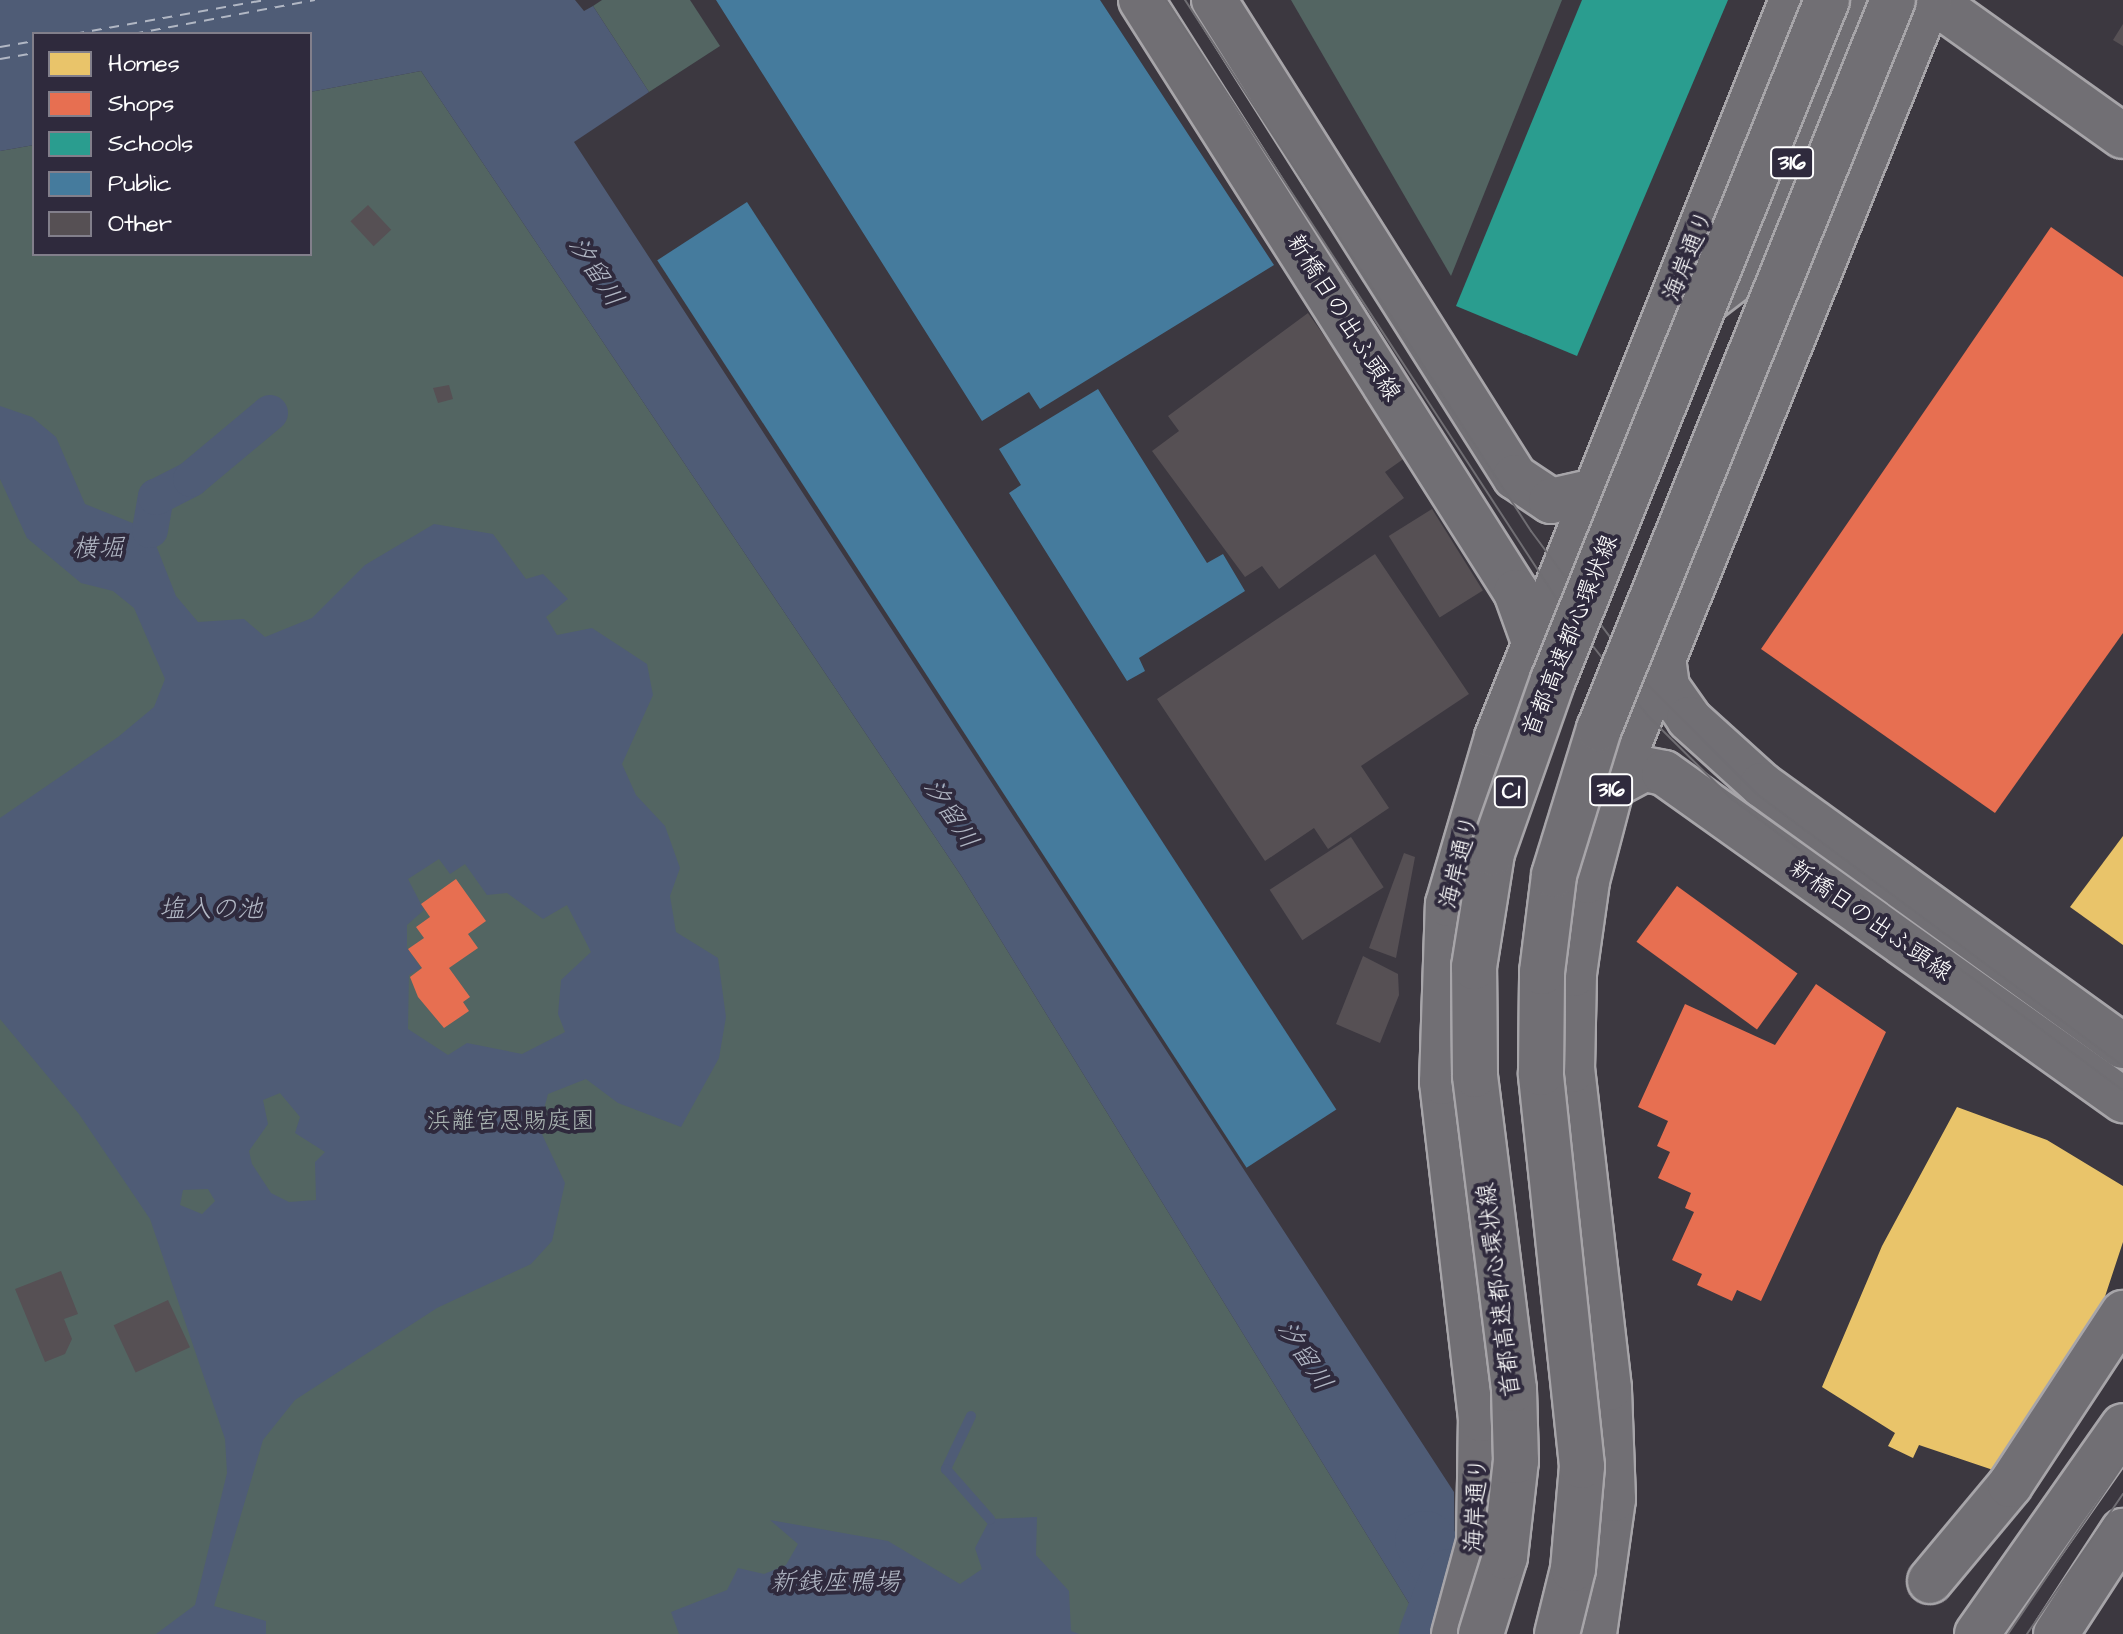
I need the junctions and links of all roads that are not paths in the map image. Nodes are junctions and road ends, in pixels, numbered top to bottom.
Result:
1 (1141, 0) edge
2 (1214, 0) edge
3 (1792, 0) edge
4 (1827, 0) edge
5 (1893, 0) edge
6 (1928, 0) edge
7 (2123, 136) edge
8 (1655, 342) junction
9 (1595, 491) junction
10 (1534, 642) junction
11 (1663, 658) junction
12 (1612, 786) junction
13 (2123, 1046) edge
14 (2123, 1100) edge
15 (2123, 1313) edge
16 (2123, 1426) edge
17 (2123, 1531) edge
18 (1930, 1581) dead end
19 (1454, 1634) edge
20 (1481, 1634) edge
21 (1557, 1634) edge
22 (1594, 1634) edge
23 (1977, 1634) edge
24 (2056, 1634) edge

1 - 10 main road, 新橋日の出ふ頭線
2 - 9 main road
3 - 8 main road, 海岸通り / 316
4 - 20 main road, 首都高速都心環状線 / C1, bridge
5 - 21 main road, bridge
6 - 7 main road
6 - 8 main road, 316
6 - 11 main road, 316
8 - 9 main road, 海岸通り / 316
9 - 10 main road, 海岸通り / 316
10 - 19 main road, 海岸通り / 316
11 - 12 main road, 316
11 - 13 main road, 新橋日の出ふ頭線
12 - 14 main road, 新橋日の出ふ頭線
12 - 22 main road, 316
15 - 18 main road
16 - 23 main road
17 - 24 main road

